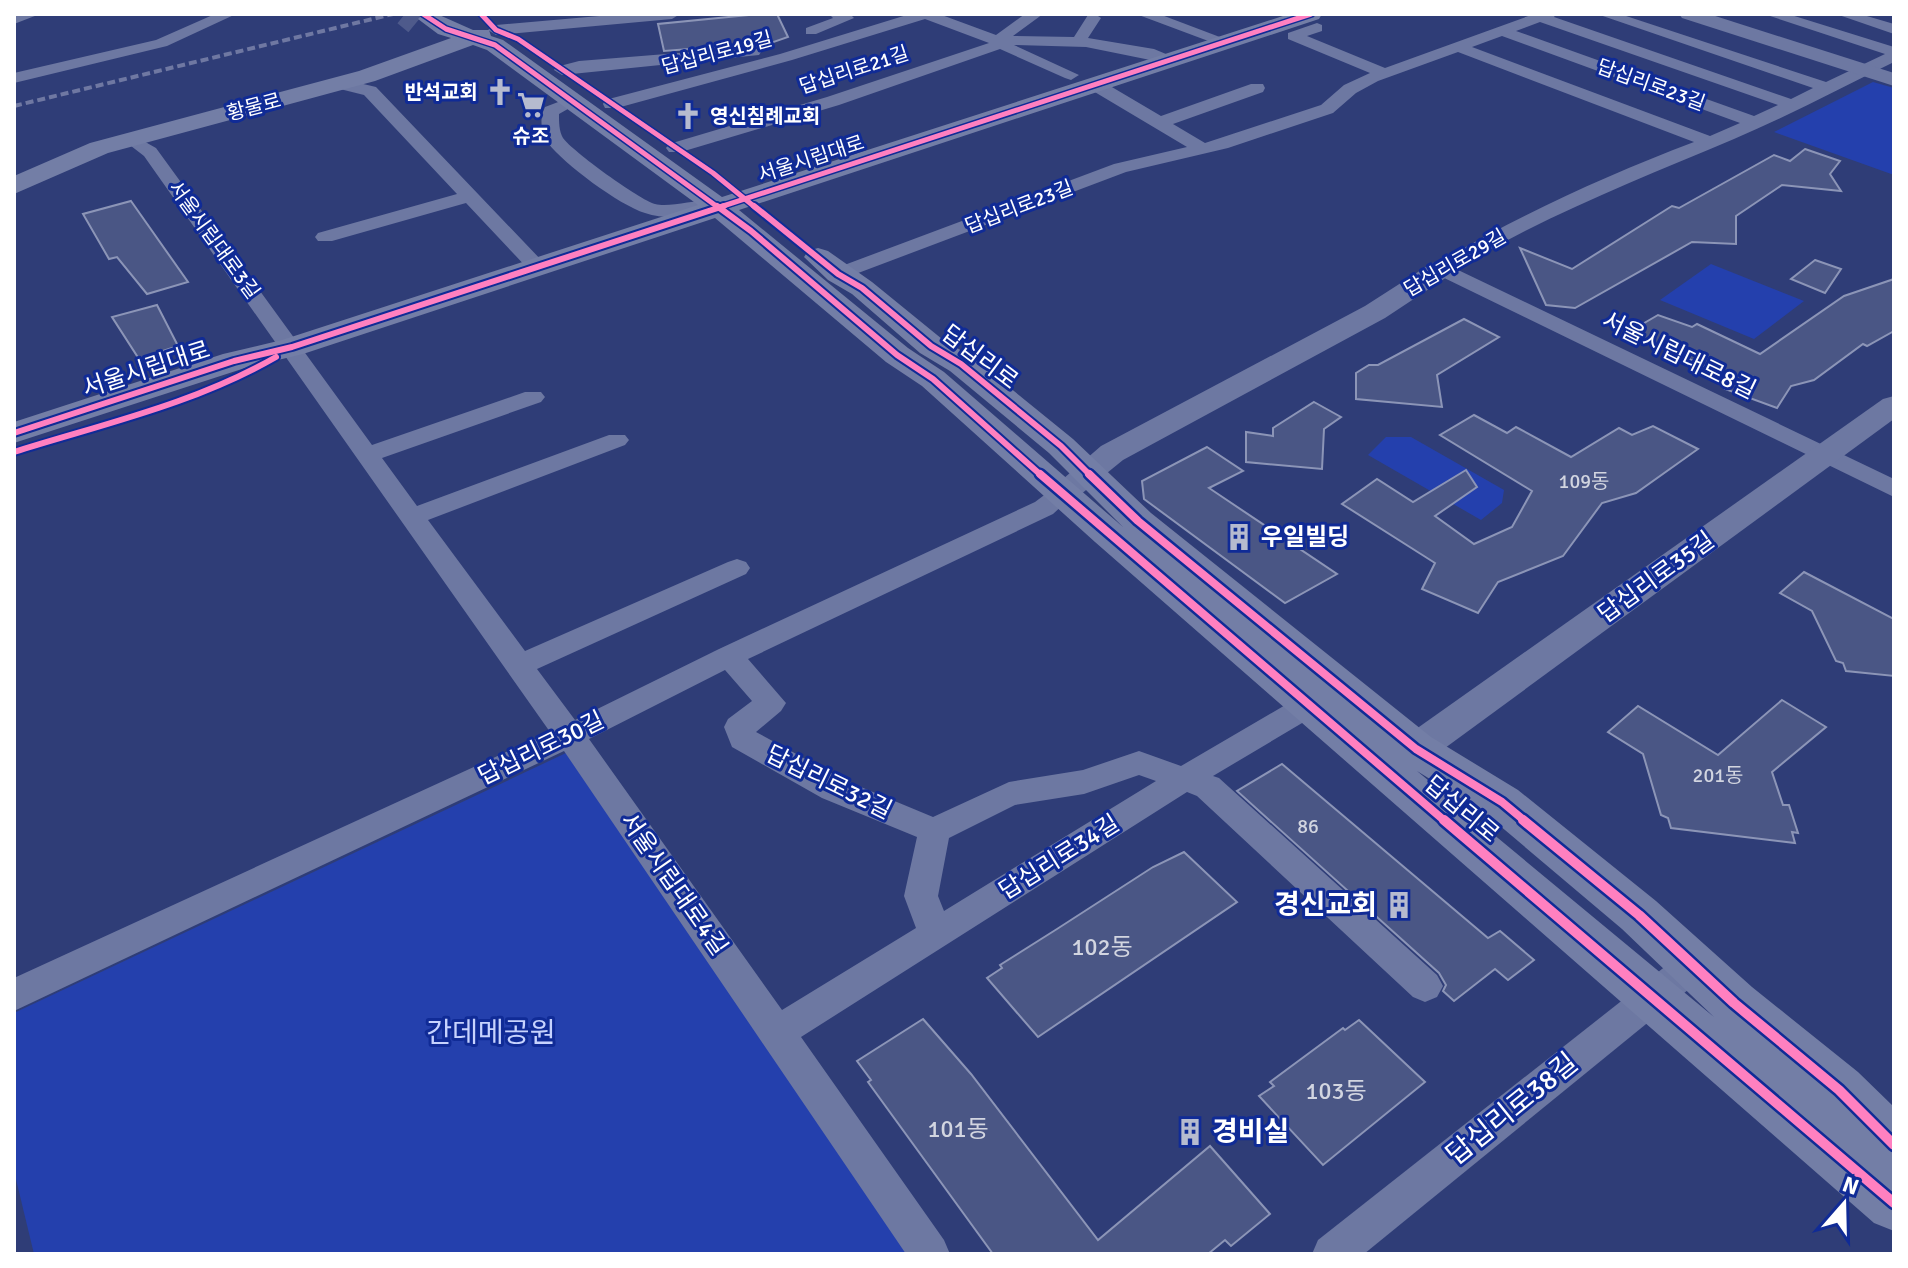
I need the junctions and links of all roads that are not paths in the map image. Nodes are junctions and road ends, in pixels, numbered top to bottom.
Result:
1 (32, 14) edge
2 (672, 14) edge
3 (837, 14) edge
4 (926, 14) edge
5 (1035, 14) edge
6 (1144, 14) edge
7 (1605, 14) edge
8 (1689, 14) edge
9 (1772, 14) edge
10 (1844, 14) edge
11 (224, 15) edge
12 (1544, 15) edge
13 (1302, 17) edge
14 (1093, 18) dead end
15 (14, 19) edge
16 (437, 25) edge
17 (483, 27) edge
18 (1894, 29) edge
19 (1502, 31) junction
20 (1001, 42) junction
21 (1225, 42) junction
22 (1077, 44) junction
23 (1458, 47) junction
24 (1894, 54) edge
25 (1170, 59) junction
26 (14, 61) edge
27 (520, 63) junction
28 (398, 65) junction
29 (562, 70) junction
30 (1865, 70) junction
31 (34, 74) junction
32 (1386, 74) junction
33 (14, 78) edge
34 (1082, 80) junction
35 (1894, 80) edge
36 (342, 84) junction
37 (1257, 88) dead end
38 (1828, 88) junction
39 (574, 101) junction
40 (611, 104) junction
41 (1793, 105) junction
42 (1162, 122) junction
43 (1756, 123) junction
44 (131, 139) junction
45 (1707, 141) junction
46 (675, 148) junction
47 (1202, 148) junction
48 (21, 178) edge
49 (469, 196) junction
50 (732, 202) junction
51 (325, 237) dead end
52 (537, 267) junction
53 (1441, 269) junction
54 (838, 274) junction
55 (292, 347) junction
56 (533, 397) dead end
57 (1894, 405) edge
58 (14, 433) edge
59 (617, 440) dead end
60 (14, 452) edge
61 (368, 455) junction
62 (1825, 455) junction
63 (1076, 482) junction
64 (1894, 489) edge
65 (414, 516) junction
66 (737, 568) dead end
67 (729, 656) junction
68 (520, 665) junction
69 (1309, 705) junction
70 (571, 735) junction
71 (1416, 749) junction
72 (1182, 780) junction
73 (934, 831) junction
74 (935, 933) junction
75 (1693, 965) junction
76 (1425, 986) dead end
77 (14, 995) edge
78 (1653, 998) junction
79 (777, 1033) junction
80 (1894, 1145) edge
81 (1894, 1203) edge
82 (930, 1254) edge
83 (1332, 1254) edge

1 - 15 street
2 - 17 street
3 - 29 street
4 - 20 street
4 - 40 street, 답십리로19길
5 - 20 street, 답십리로21길
6 - 21 street
7 - 38 street
8 - 30 street
9 - 24 street
10 - 18 street
11 - 31 street
12 - 19 street, 답십리로23길
12 - 41 street, 답십리로23길
13 - 21 main road, 서울시립대로
13 - 32 street, 서울시립대로
14 - 22 street
16 - 17 main road, 답십리로
16 - 28 main road
17 - 27 main road, 답십리로
17 - 28 main road, 황물로
17 - 29 main road, 답십리로
19 - 23 street, 답십리로23길
19 - 43 street, 답십리로23길
20 - 22 street, 서울시립대로
20 - 34 street
20 - 46 street, 답십리로21길
21 - 25 main road, 서울시립대로
22 - 25 street, 서울시립대로
23 - 32 street, 답십리로23길
23 - 45 street, 답십리로23길
24 - 30 street, 답십리로29길
25 - 34 main road, 서울시립대로
26 - 31 street
27 - 28 main road
27 - 39 main road, 답십리로
28 - 36 main road, 황물로
29 - 40 main road, 답십리로
30 - 35 street
30 - 38 street, 답십리로29길
31 - 33 street
32 - 47 street, 답십리로23길
34 - 42 street
34 - 50 main road, 서울시립대로
36 - 44 main road, 황물로
36 - 49 street
37 - 42 street
38 - 41 street, 답십리로29길
39 - 50 main road, 답십리로
39 - 50 street, 서울시립대로
40 - 46 main road, 답십리로
41 - 43 street, 답십리로29길
42 - 47 street
43 - 45 street, 답십리로29길
44 - 48 main road, 황물로
44 - 55 street, 서울시립대로3길
45 - 53 street, 답십리로29길
46 - 50 main road, 답십리로
47 - 54 street, 답십리로23길
49 - 51 street
49 - 52 street
50 - 52 main road, 서울시립대로
50 - 54 main road, 답십리로
50 - 63 main road, 답십리로
52 - 55 main road, 서울시립대로
53 - 62 street, 서울시립대로8길
53 - 63 street, 답십리로29길
54 - 63 main road, 답십리로
55 - 58 main road, 서울시립대로
55 - 60 main road, 서울시립대로
55 - 61 street, 서울시립대로4길
56 - 61 street
57 - 62 street, 답십리로35길
59 - 65 street
61 - 65 street, 서울시립대로4길
62 - 64 street, 서울시립대로8길
62 - 71 street, 답십리로35길
63 - 67 street, 답십리로30길
63 - 69 main road, 답십리로
63 - 71 main road, 답십리로
65 - 68 street, 서울시립대로4길
66 - 68 street
67 - 70 street, 답십리로30길
67 - 73 street, 답십리로32길
68 - 70 street, 서울시립대로4길
69 - 72 street, 답십리로34길
69 - 78 main road, 답십리로
70 - 77 street, 답십리로30길
70 - 79 street, 서울시립대로4길
71 - 75 main road, 답십리로
72 - 73 street, 답십리로34길
72 - 74 street, 답십리로34길
72 - 76 street
73 - 74 street
74 - 79 street, 답십리로34길
75 - 78 street, 답십리로38길
75 - 80 main road, 답십리로
78 - 81 main road, 답십리로
78 - 83 street, 답십리로38길
79 - 82 street, 서울시립대로4길

